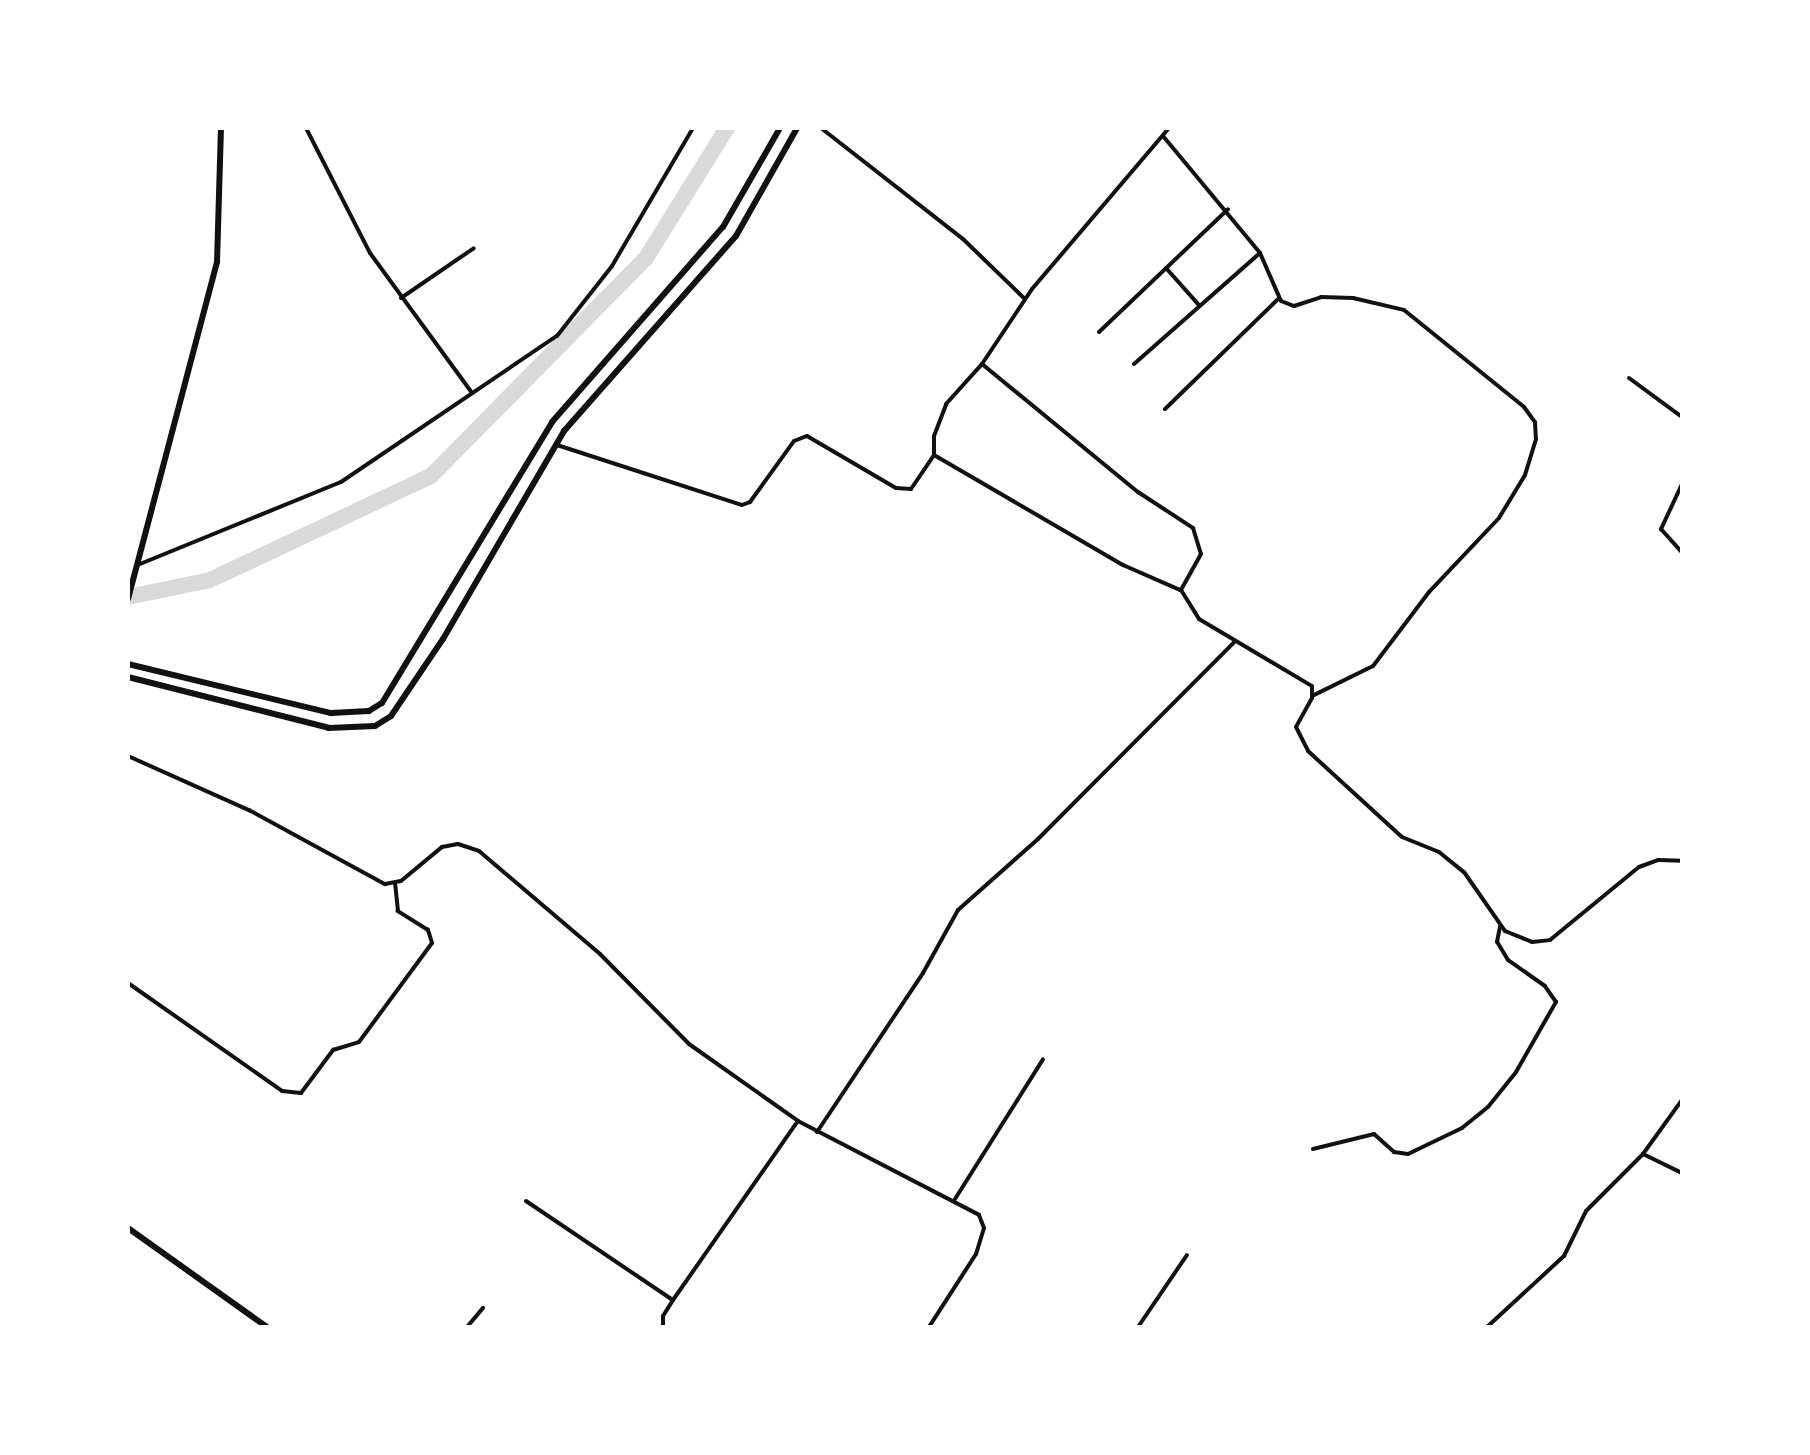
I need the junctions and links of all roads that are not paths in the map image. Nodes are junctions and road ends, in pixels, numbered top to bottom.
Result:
1 (221, 128) edge
2 (306, 128) edge
3 (693, 128) edge
4 (780, 128) edge
5 (797, 128) edge
6 (821, 128) edge
7 (1169, 128) edge
8 (1163, 136) junction
9 (1228, 209) junction
10 (474, 248) dead end
11 (1260, 253) junction
12 (1166, 268) junction
13 (400, 299) junction
14 (1025, 299) junction
15 (1278, 299) junction
16 (1199, 306) junction
17 (1099, 332) dead end
18 (982, 364) junction
19 (1134, 364) dead end
20 (1629, 378) dead end
21 (473, 393) junction
22 (1165, 409) dead end
23 (1682, 417) edge
24 (556, 444) junction
25 (934, 455) junction
26 (1682, 484) edge
27 (1682, 552) edge
28 (139, 568) junction
29 (459, 581) junction
30 (472, 588) junction
31 (1181, 590) junction
32 (128, 599) edge
33 (1234, 642) junction
34 (130, 663) edge
35 (128, 677) edge
36 (1314, 695) junction
37 (128, 756) edge
38 (1682, 861) edge
39 (395, 884) junction
40 (1500, 926) junction
41 (128, 983) edge
42 (1043, 1059) dead end
43 (1682, 1100) edge
44 (798, 1121) junction
45 (817, 1132) junction
46 (1313, 1149) dead end
47 (1643, 1154) junction
48 (1682, 1173) edge
49 (954, 1199) junction
50 (526, 1201) dead end
51 (128, 1228) edge
52 (1187, 1255) dead end
53 (673, 1300) junction
54 (483, 1308) dead end
55 (267, 1327) edge
56 (467, 1327) edge
57 (663, 1327) edge
58 (929, 1327) edge
59 (1138, 1327) edge
60 (1487, 1327) edge

1 - 28 main road
2 - 13 street
3 - 21 street
4 - 29 main road
5 - 24 main road
6 - 14 street
7 - 8 street
8 - 9 street
8 - 14 street
9 - 11 street
9 - 12 street
10 - 13 street
11 - 15 street
11 - 16 street
12 - 16 street
12 - 17 street
13 - 21 street
14 - 18 street
15 - 22 street
15 - 36 street
16 - 19 street
18 - 25 street
18 - 31 street
20 - 23 street
21 - 28 street
24 - 25 street
24 - 30 main road
25 - 31 street
26 - 27 street
28 - 32 main road
29 - 30 main road
29 - 34 main road
30 - 35 main road
31 - 33 street
33 - 36 street
33 - 45 street
36 - 40 street
37 - 39 street
38 - 40 street
39 - 41 street
39 - 44 street
40 - 46 street
42 - 49 street
43 - 47 street
44 - 45 street
44 - 53 street
45 - 49 street
47 - 48 street
47 - 60 street
49 - 58 street
50 - 53 street
51 - 55 main road
52 - 59 street
53 - 57 street
54 - 56 street

